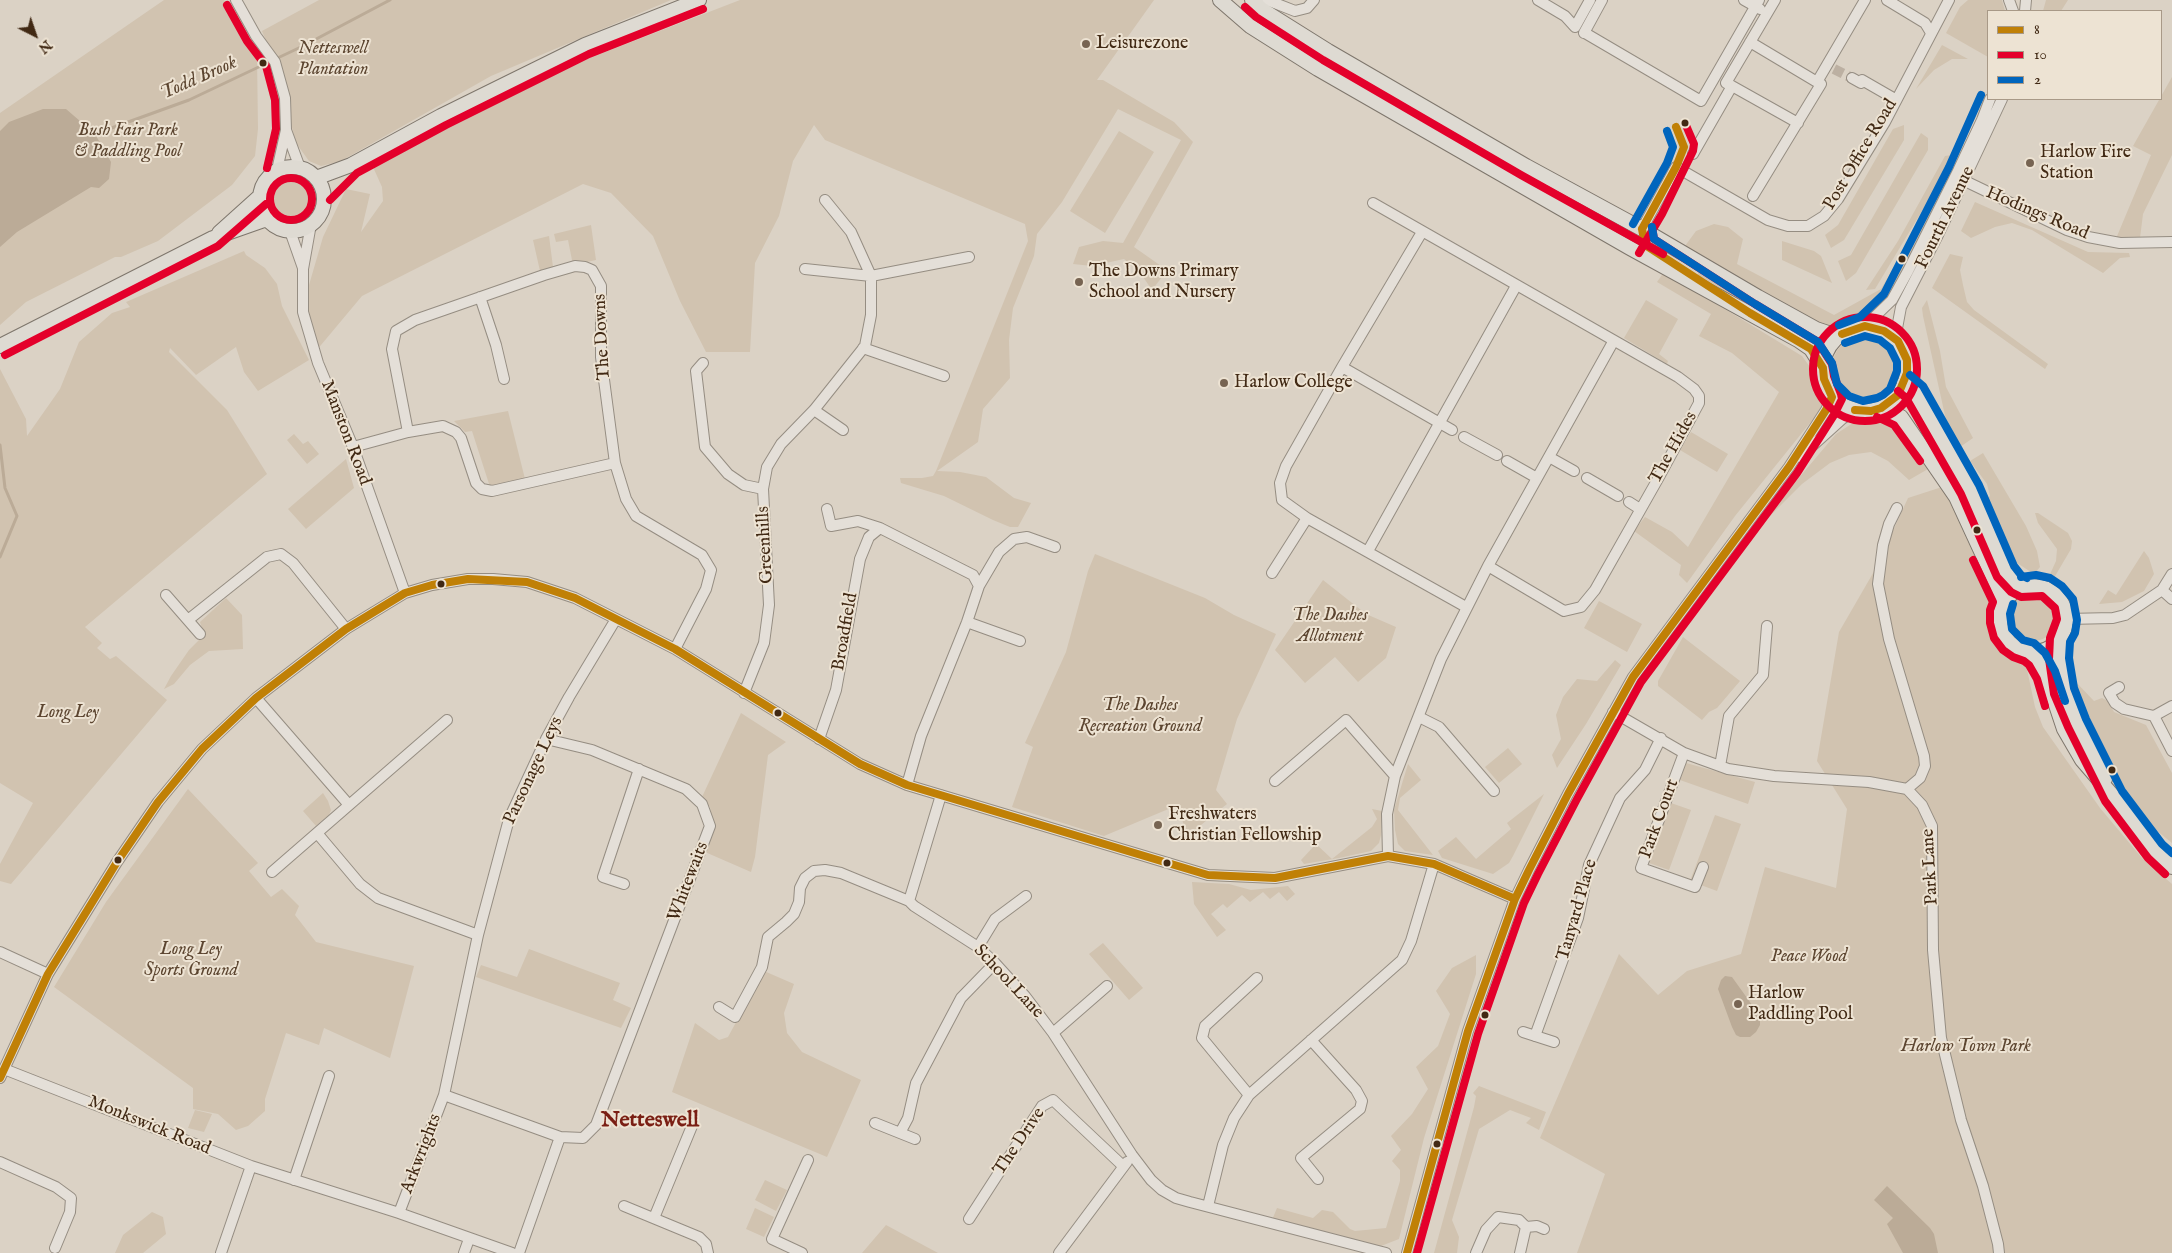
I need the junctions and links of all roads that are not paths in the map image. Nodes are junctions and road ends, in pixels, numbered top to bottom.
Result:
1 (236, 0) edge
2 (699, 0) edge
3 (1220, 0) edge
4 (1252, 0) edge
5 (1267, 0) edge
6 (1314, 0) edge
7 (1538, 0) edge
8 (1590, 0) edge
9 (1602, 0) edge
10 (1744, 0) edge
11 (1775, 0) edge
12 (1865, 0) edge
13 (1887, 0) edge
14 (1949, 0) edge
15 (1757, 3) edge
16 (1767, 14) junction
17 (1581, 31) junction
18 (1931, 32) junction
19 (1750, 42) junction
20 (1852, 78) tunnel mouth
21 (1817, 82) junction
22 (1732, 86) junction
23 (1895, 99) junction
24 (1990, 100) edge
25 (2002, 100) edge
26 (1798, 123) junction
27 (286, 130) junction
28 (1693, 154) dead end
29 (350, 165) junction
30 (300, 168) junction
31 (277, 170) junction
32 (316, 178) junction
33 (1964, 181) junction
34 (323, 193) junction
35 (1753, 196) dead end
36 (260, 197) junction
37 (825, 200) dead end
38 (1373, 203) dead end
39 (267, 219) junction
40 (311, 224) junction
41 (1642, 229) junction
42 (290, 231) junction
43 (1422, 232) junction
44 (213, 238) junction
45 (2172, 242) edge
46 (969, 257) dead end
47 (303, 269) junction
48 (805, 269) dead end
49 (871, 276) junction
50 (1516, 286) junction
51 (480, 297) junction
52 (1864, 326) junction
53 (1842, 334) junction
54 (1895, 339) junction
55 (1614, 342) junction
56 (0, 346) edge
57 (864, 348) junction
58 (703, 363) dead end
59 (1342, 367) junction
60 (1823, 368) junction
61 (944, 376) dead end
62 (504, 378) dead end
63 (1904, 383) junction
64 (1828, 389) junction
65 (1881, 408) junction
66 (814, 410) junction
67 (1855, 410) junction
68 (1440, 423) junction
69 (843, 430) dead end
70 (1452, 430) dead end
71 (408, 432) junction
72 (1464, 437) dead end
73 (353, 448) junction
74 (1497, 455) dead end
75 (1549, 457) junction
76 (1507, 461) dead end
77 (615, 463) junction
78 (1789, 466) junction
79 (1574, 471) dead end
80 (1537, 478) junction
81 (1587, 478) dead end
82 (763, 490) junction
83 (1618, 496) dead end
84 (1629, 502) dead end
85 (1897, 508) dead end
86 (827, 509) dead end
87 (1640, 509) junction
88 (1307, 518) junction
89 (880, 528) junction
90 (1054, 547) dead end
91 (1368, 552) junction
92 (1488, 566) junction
93 (1272, 573) dead end
94 (2172, 574) edge
95 (979, 586) junction
96 (2023, 587) junction
97 (2162, 590) junction
98 (405, 593) junction
99 (166, 595) dead end
100 (2172, 599) edge
101 (2004, 601) junction
102 (1466, 607) junction
103 (616, 619) junction
104 (2067, 619) junction
105 (188, 620) junction
106 (967, 622) junction
107 (1767, 626) dead end
108 (346, 629) junction
109 (200, 634) dead end
110 (2060, 639) junction
111 (1020, 642) dead end
112 (675, 649) junction
113 (2029, 652) junction
114 (2119, 687) dead end
115 (744, 693) junction
116 (256, 698) junction
117 (2172, 706) edge
118 (1613, 712) junction
119 (2154, 716) junction
120 (1419, 717) junction
121 (446, 720) dead end
122 (1661, 738) junction
123 (546, 739) junction
124 (819, 739) junction
125 (2172, 751) edge
126 (1684, 752) junction
127 (1720, 766) junction
128 (639, 770) junction
129 (1395, 776) junction
130 (1275, 781) dead end
131 (907, 786) junction
132 (1907, 789) junction
133 (1494, 791) dead end
134 (942, 795) junction
135 (2113, 796) junction
136 (349, 805) junction
137 (317, 833) junction
138 (1388, 856) junction
139 (1434, 864) junction
140 (2172, 867) edge
141 (1702, 868) dead end
142 (272, 872) dead end
143 (624, 884) dead end
144 (1026, 896) dead end
145 (1515, 899) junction
146 (909, 901) junction
147 (478, 935) junction
148 (978, 947) junction
149 (0, 952) edge
150 (995, 963) junction
151 (48, 974) junction
152 (470, 974) joint
153 (1258, 978) dead end
154 (1108, 986) dead end
155 (719, 1007) dead end
156 (632, 1028) joint
157 (1523, 1032) dead end
158 (1053, 1033) junction
159 (1535, 1036) junction
160 (1310, 1040) junction
161 (1554, 1042) dead end
162 (2, 1074) edge
163 (330, 1076) dead end
164 (444, 1095) junction
165 (1249, 1096) junction
166 (875, 1123) dead end
167 (692, 1126) dead end
168 (900, 1133) junction
169 (560, 1137) junction
170 (915, 1138) dead end
171 (1132, 1155) junction
172 (808, 1160) dead end
173 (0, 1162) edge
174 (251, 1166) junction
175 (1124, 1166) junction
176 (1318, 1178) dead end
177 (294, 1180) junction
178 (624, 1206) dead end
179 (1208, 1206) junction
180 (399, 1213) junction
181 (654, 1218) junction
182 (970, 1219) dead end
183 (1526, 1227) junction
184 (1544, 1229) dead end
185 (469, 1239) junction
186 (55, 1248) dead end
187 (1368, 1251) edge
188 (221, 1253) edge
189 (464, 1253) edge
190 (512, 1253) edge
191 (520, 1253) edge
192 (708, 1253) edge
193 (802, 1253) edge
194 (1059, 1253) edge
195 (1386, 1253) edge
196 (1407, 1253) edge
197 (1476, 1253) edge
198 (1520, 1253) edge
199 (1999, 1253) edge

1 - 27 street
2 - 29 main road
3 - 60 main road
4 - 41 main road
5 - 6 street
7 - 17 street
8 - 17 street
9 - 17 street
10 - 15 street
11 - 16 street
12 - 21 street
13 - 18 street
14 - 18 street, Post Office Road
15 - 16 street
15 - 17 street
16 - 19 street
18 - 23 street, Post Office Road
19 - 21 street
19 - 22 street
20 - 23 street
21 - 26 street
22 - 26 street
22 - 28 street
23 - 41 street, Post Office Road
24 - 52 street, Fourth Avenue
25 - 33 street, Fourth Avenue
26 - 35 street
27 - 30 street
27 - 31 street
29 - 32 main road
29 - 34 main road
30 - 31 main road
30 - 32 main road
31 - 36 main road
32 - 34 main road
33 - 45 street, Hodings Road
33 - 54 street, Fourth Avenue
34 - 40 main road
36 - 39 main road
36 - 44 main road
37 - 49 street, Greenhills
38 - 43 street, The Hides
39 - 42 main road
39 - 44 main road
40 - 42 main road
40 - 47 street, Manston Road
41 - 53 main road
42 - 47 street, Manston Road
43 - 50 street, The Hides
43 - 59 street
44 - 56 main road
46 - 49 street
47 - 73 street, Manston Road
48 - 49 street
49 - 57 street, Greenhills
50 - 55 street, The Hides
50 - 68 street
51 - 62 street
51 - 71 street, The Downs
51 - 77 street, The Downs
52 - 53 main road
52 - 54 main road
53 - 60 main road
54 - 63 main road
55 - 75 street
55 - 87 street, The Hides
57 - 61 street
57 - 66 street, Greenhills
58 - 82 street
59 - 68 street
59 - 88 street
60 - 64 main road
63 - 65 main road
63 - 96 main road
64 - 67 main road
64 - 78 street
65 - 67 main road
65 - 101 main road
66 - 69 street
66 - 82 street, Greenhills
67 - 78 street
68 - 70 street
68 - 91 street
71 - 73 street
71 - 77 street
72 - 74 street
73 - 98 street, Manston Road
75 - 79 street
75 - 80 street
76 - 80 street
77 - 112 street, The Downs
78 - 118 street
80 - 92 street
81 - 83 street
82 - 115 street, Greenhills
84 - 87 street
85 - 132 street
86 - 89 street
87 - 92 street, The Hides
88 - 91 street
88 - 93 street
89 - 95 street
89 - 124 street, Broadfield
90 - 95 street
91 - 102 street
92 - 102 street
94 - 97 street
95 - 106 street
96 - 101 main road
96 - 104 main road
97 - 100 street
97 - 104 street
98 - 103 street
98 - 108 street
99 - 105 street
101 - 113 main road
102 - 120 street
103 - 112 street
103 - 123 street, Parsonage Leys
104 - 110 main road
105 - 108 street
105 - 109 street
106 - 111 street
106 - 131 street
107 - 127 street
108 - 116 street
110 - 113 main road
110 - 135 main road
112 - 115 street
113 - 135 main road
114 - 119 street
115 - 124 street
116 - 136 street
116 - 151 street
117 - 119 street
118 - 122 street
118 - 145 street
119 - 125 street
120 - 129 street
120 - 133 street
121 - 136 street
122 - 126 street
122 - 159 street, Tanyard Place
123 - 128 street, Whitewaits
123 - 147 street, Parsonage Leys
124 - 131 street
126 - 127 street
126 - 141 street, Park Court
127 - 132 street
128 - 143 street
128 - 156 street, Whitewaits
129 - 130 street
129 - 138 street
131 - 134 street
132 - 199 street, Park Lane
134 - 138 street
134 - 146 street
135 - 140 main road
136 - 137 street
137 - 142 street
137 - 147 street
138 - 139 street
139 - 145 street
139 - 160 street
144 - 148 street
145 - 196 street
146 - 148 street, School Lane
146 - 155 street, School Lane
147 - 152 street, Parsonage Leys
148 - 150 street, School Lane
149 - 151 street
150 - 158 street, School Lane
150 - 168 street
151 - 162 street
152 - 164 street, Arkwrights
153 - 165 street
154 - 158 street, School Lane
156 - 169 street, Arkwrights
157 - 159 street
158 - 171 street, School Lane
159 - 161 street
160 - 165 street
160 - 176 street
162 - 174 street, Monkswick Road
163 - 177 street
164 - 169 street, Arkwrights
164 - 180 street, Arkwrights
165 - 179 street
166 - 168 street
167 - 181 street
168 - 170 street
169 - 191 street
171 - 175 street
171 - 179 street, School Lane
172 - 193 street
173 - 186 street
174 - 177 street, Monkswick Road
174 - 188 street
175 - 182 street, The Drive
175 - 194 street
177 - 180 street, Monkswick Road
178 - 181 street
179 - 187 street, School Lane
180 - 185 street, Monkswick Road
181 - 192 street
183 - 184 street
183 - 197 street
183 - 198 street
185 - 189 street
185 - 190 street, Monkswick Road
187 - 195 street, School Lane

